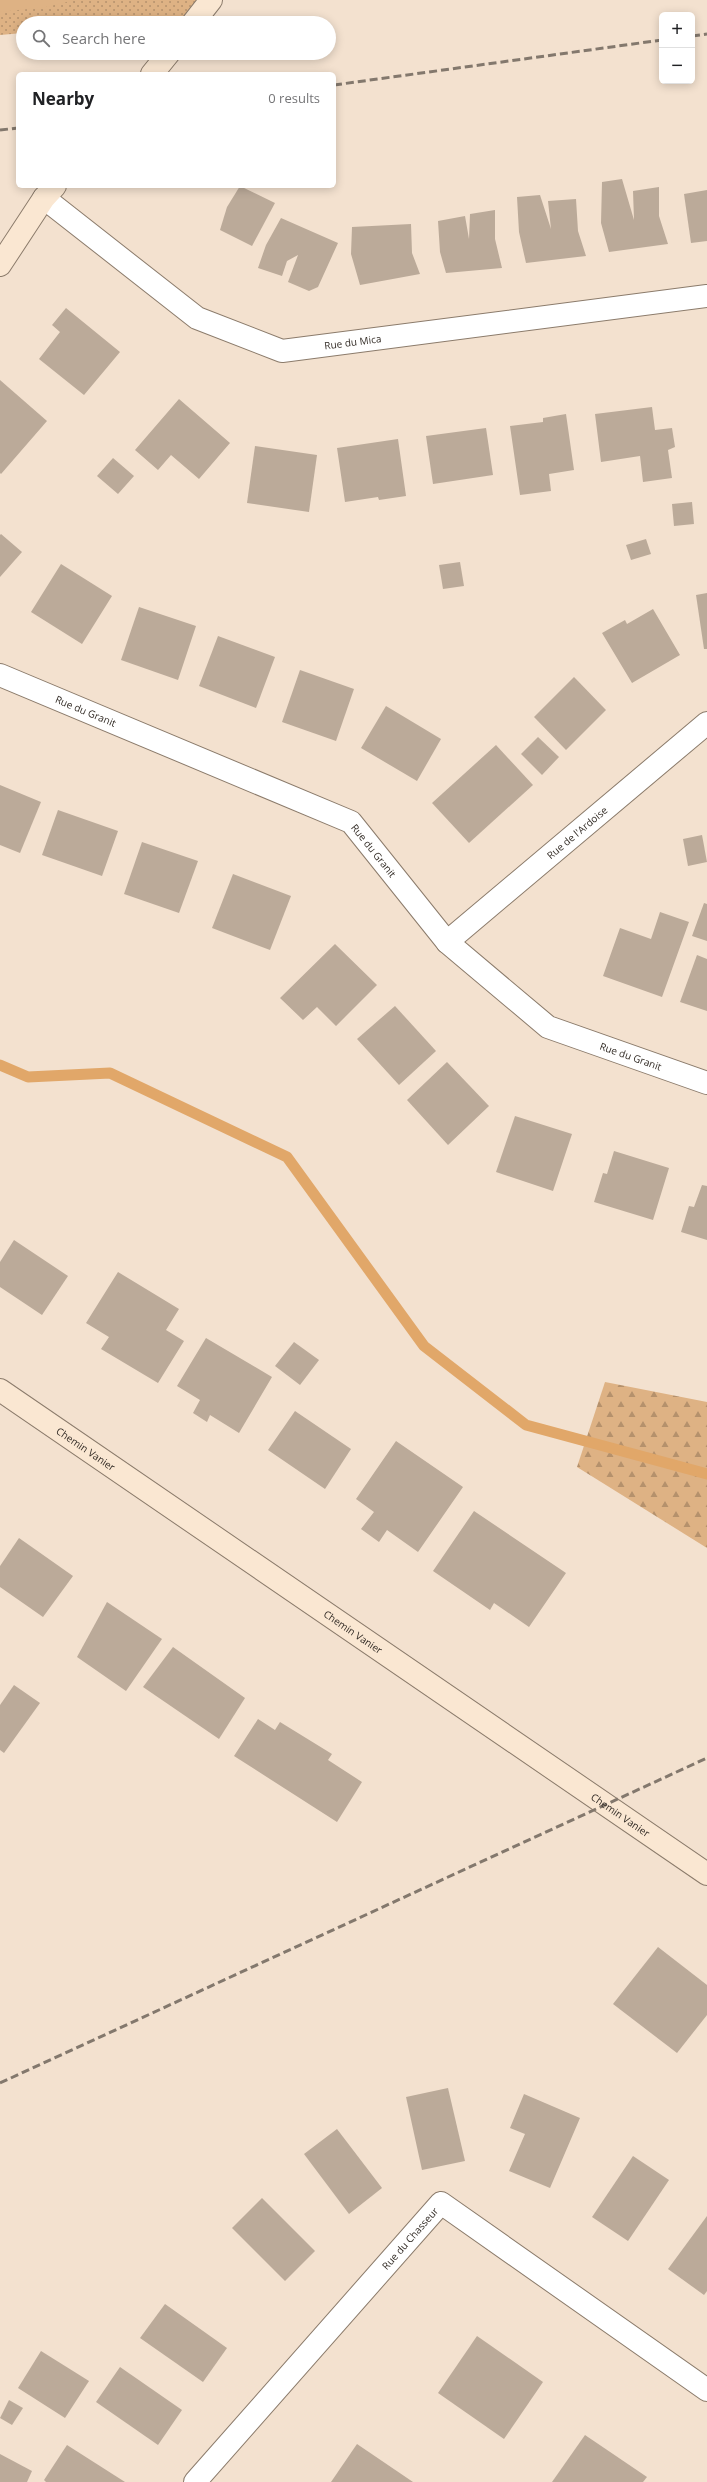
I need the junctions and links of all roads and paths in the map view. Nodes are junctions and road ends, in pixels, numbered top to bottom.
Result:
1 (211, 0) edge
2 (198, 16) edge
3 (163, 60) edge
4 (154, 72) edge
5 (50, 192) edge
6 (0, 265) edge
7 (707, 296) edge
8 (0, 675) edge
9 (707, 723) edge
10 (447, 942) junction
11 (707, 1083) edge
12 (0, 1390) edge
13 (707, 1874) edge
14 (707, 2390) edge
15 (195, 2482) edge

1 - 2 street
3 - 4 street
5 - 6 street
5 - 7 street, Rue du Mica
8 - 10 street, Rue du Granit
9 - 10 street, Rue de l'Ardoise
10 - 11 street, Rue du Granit
12 - 13 street, Chemin Vanier
14 - 15 street, Rue du Chasseur

